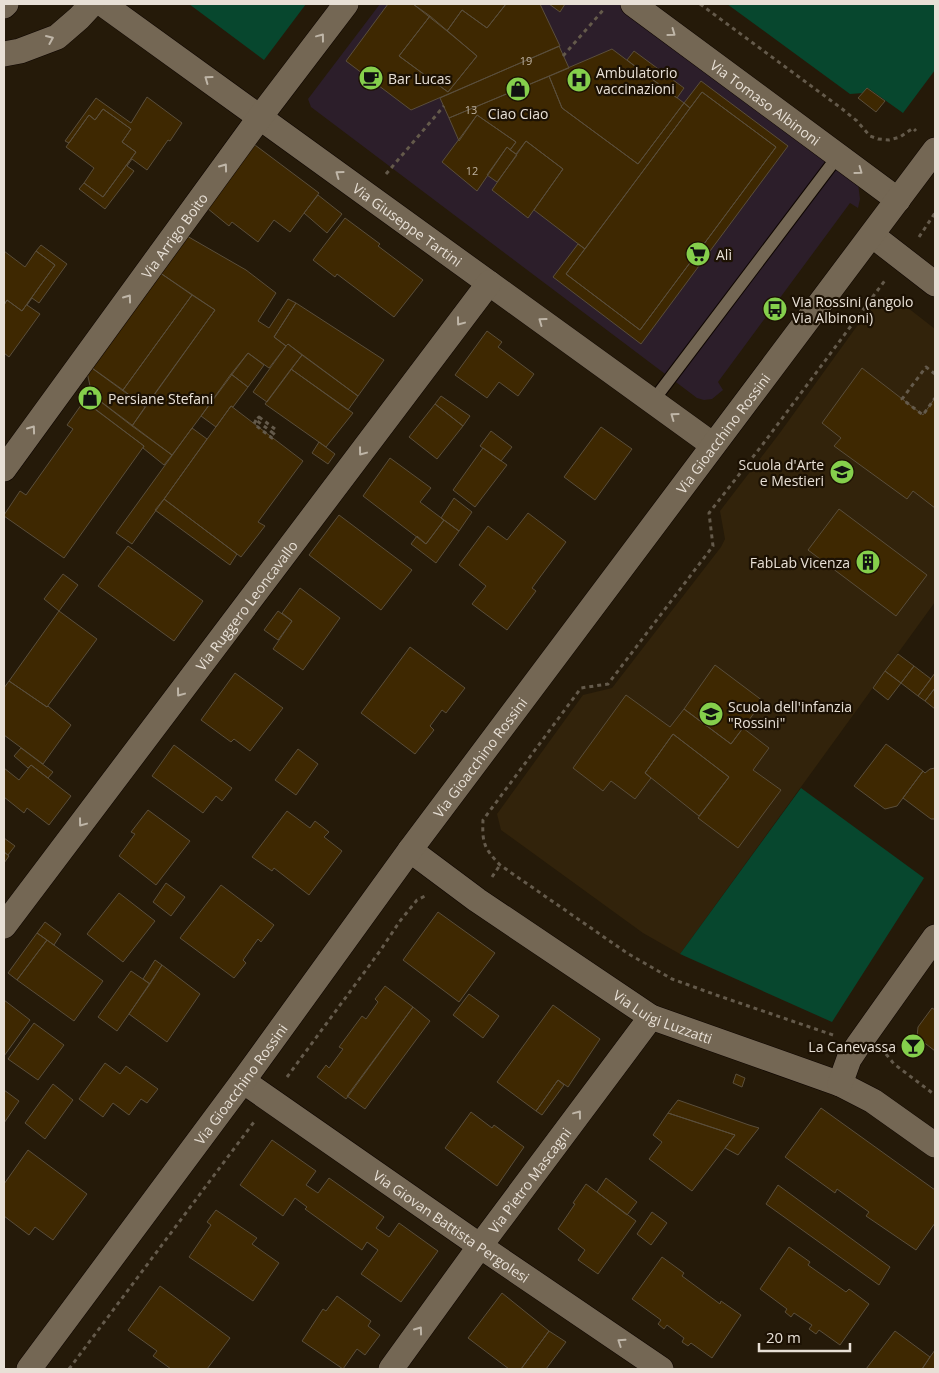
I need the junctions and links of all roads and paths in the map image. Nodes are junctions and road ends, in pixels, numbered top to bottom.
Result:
1 (92, 4) edge
2 (103, 4) edge
3 (346, 4) edge
4 (609, 4) edge
5 (632, 4) edge
6 (700, 4) edge
7 (4, 54) edge
8 (564, 56) dead end
9 (444, 106) dead end
10 (260, 117) junction
11 (913, 128) dead end
12 (935, 150) edge
13 (838, 156) junction
14 (368, 195) junction
15 (898, 200) junction
16 (935, 214) edge
17 (872, 234) junction
18 (914, 243) dead end
19 (891, 273) dead end
20 (489, 283) junction
21 (935, 284) edge
22 (935, 374) edge
23 (935, 398) edge
24 (653, 401) junction
25 (273, 433) joint
26 (713, 444) junction
27 (4, 469) edge
28 (410, 850) junction
29 (4, 926) edge
30 (935, 938) edge
31 (650, 1017) junction
32 (827, 1033) dead end
33 (885, 1054) dead end
34 (243, 1081) junction
35 (840, 1084) junction
36 (935, 1095) edge
37 (935, 1145) edge
38 (480, 1246) junction
39 (29, 1369) edge
40 (391, 1369) edge
41 (661, 1369) edge

7 -> 1 street
10 -> 2 street, Via Giuseppe Tartini
10 -> 3 street, Via Arrigo Boito
4 - 8 path
5 -> 13 street, Via Tomaso Albinoni
6 - 11 path
9 - 14 path
14 -> 10 street, Via Giuseppe Tartini
27 -> 10 street, Via Arrigo Boito
12 - 15 street, Via Gioacchino Rossini
13 -> 15 street, Via Tomaso Albinoni
13 - 24 lane
14 - 20 street, Via Giuseppe Tartini
15 - 17 street, Via Gioacchino Rossini
16 - 18 path
17 - 21 street
17 - 26 street, Via Gioacchino Rossini
19 - 32 path
24 -> 20 street, Via Giuseppe Tartini
20 -> 29 street, Via Ruggero Leoncavallo
22 - 23 path
26 -> 24 street, Via Giuseppe Tartini
25 - 25 path
26 - 28 street, Via Gioacchino Rossini
28 - 31 street, Via Luigi Luzzatti
28 - 34 street, Via Gioacchino Rossini
30 - 35 street
31 - 35 street, Via Luigi Luzzatti
38 -> 31 street, Via Pietro Mascagni
33 - 36 path
34 - 38 street, Via Giovan Battista Pergolesi
34 - 39 street, Via Gioacchino Rossini
35 - 37 street, Via Luigi Luzzatti
40 -> 38 street, Via Pietro Mascagni
41 -> 38 street, Via Giovan Battista Pergolesi

